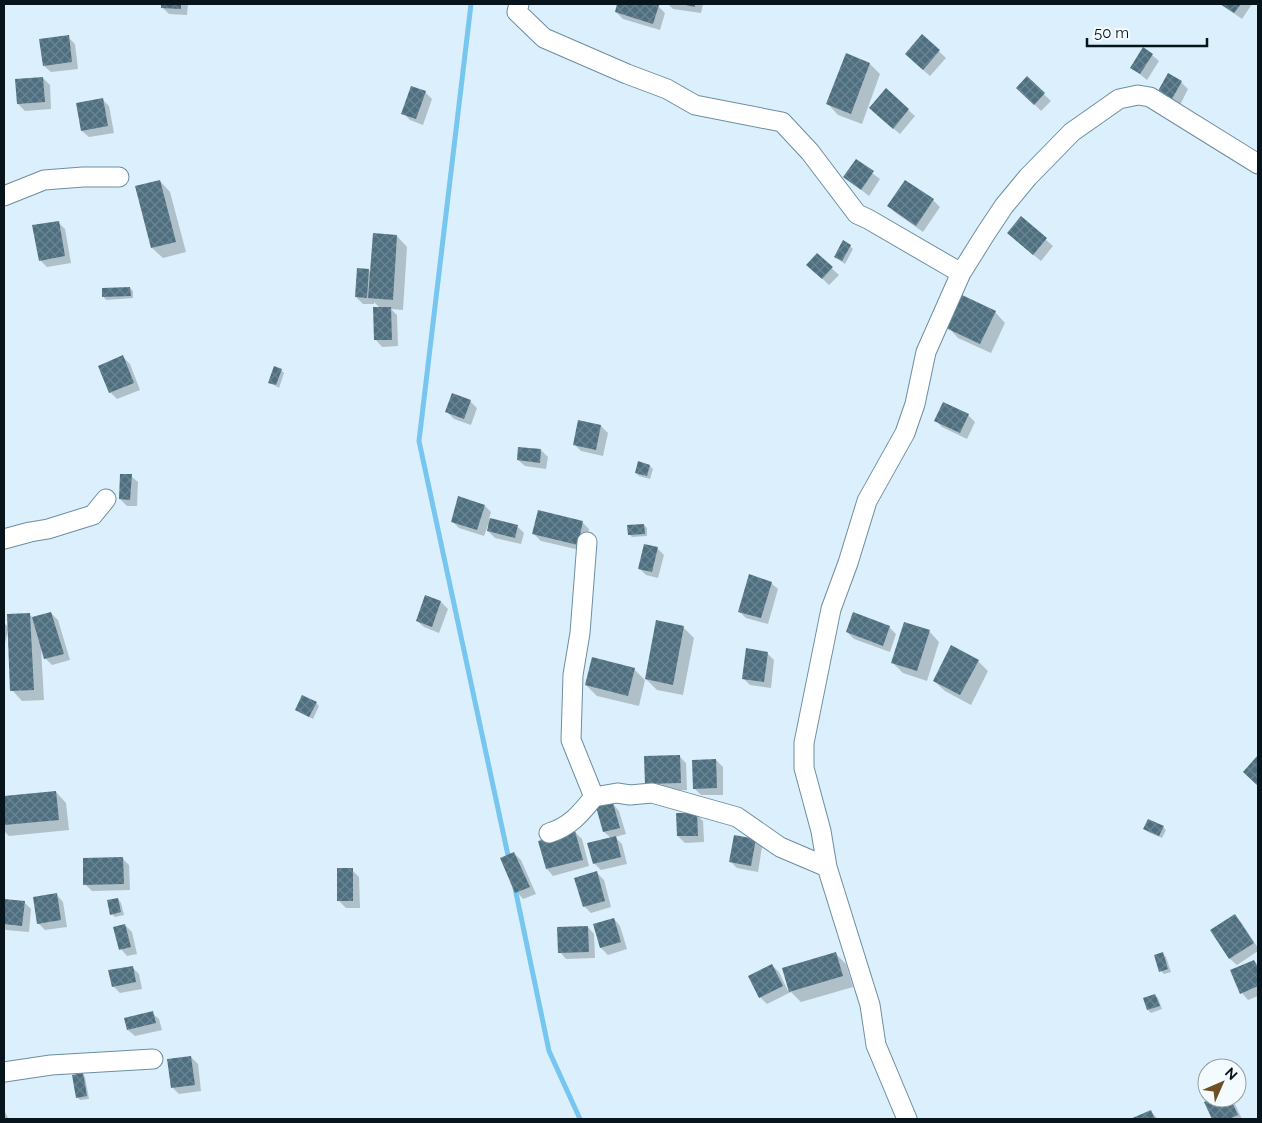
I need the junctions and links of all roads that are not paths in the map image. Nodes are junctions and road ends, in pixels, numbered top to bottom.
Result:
1 (519, 4) edge
2 (1258, 164) edge
3 (119, 177) dead end
4 (4, 196) edge
5 (962, 273) junction
6 (106, 500) dead end
7 (4, 539) edge
8 (587, 542) dead end
9 (594, 797) junction
10 (548, 833) dead end
11 (827, 867) junction
12 (153, 1059) dead end
13 (4, 1072) edge
14 (907, 1119) edge

1 - 5 street
2 - 5 street
3 - 4 street
5 - 11 street
6 - 7 street
8 - 9 street
9 - 10 street
9 - 11 street
11 - 14 street
12 - 13 street

